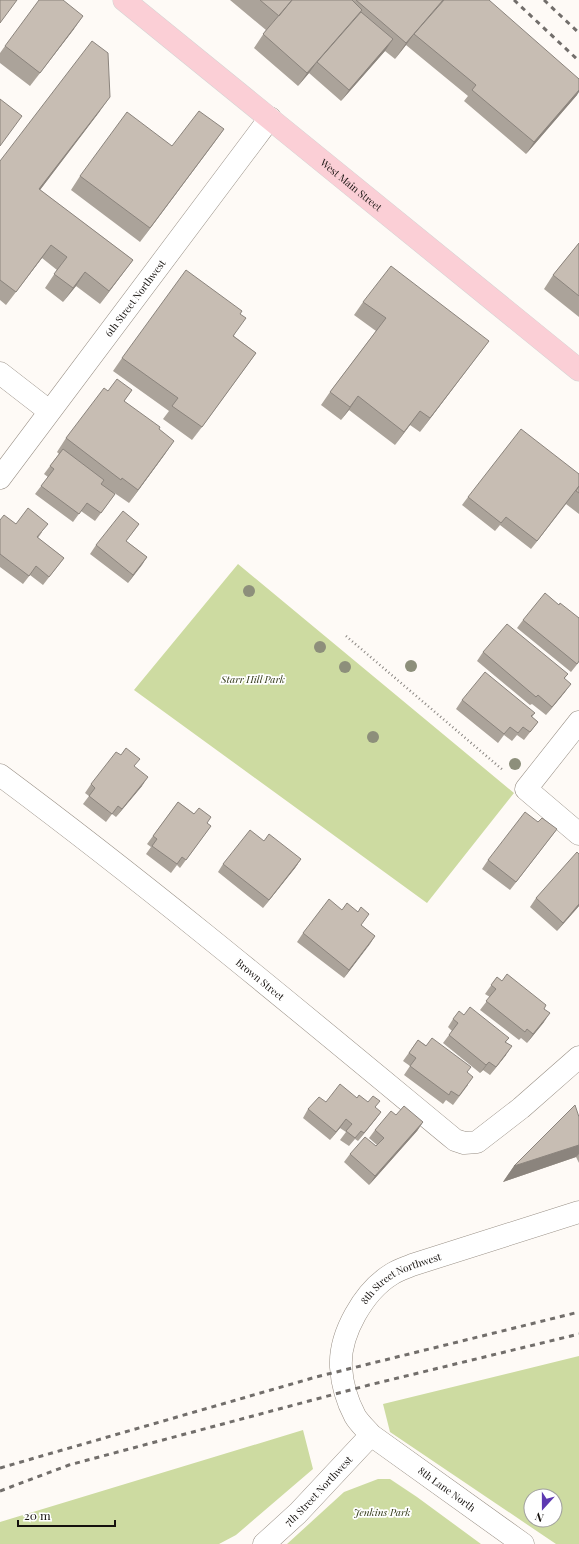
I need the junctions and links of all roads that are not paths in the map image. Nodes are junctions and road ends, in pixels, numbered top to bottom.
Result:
1 (124, 0) edge
2 (270, 118) junction
3 (579, 370) edge
4 (0, 373) edge
5 (49, 410) junction
6 (0, 478) edge
7 (579, 722) edge
8 (0, 775) edge
9 (579, 834) edge
10 (579, 1057) edge
11 (579, 1212) edge
12 (371, 1435) junction
13 (264, 1544) edge
14 (522, 1544) edge

1 - 2 main road, West Main Street
2 - 3 main road, West Main Street
2 - 5 street, 6th Street Northwest
4 - 5 street
5 - 6 street, 6th Street Northwest
7 - 9 street
8 - 10 street, Brown Street
11 - 12 street, 8th Street Northwest
12 - 13 street, 7th Street Northwest
12 - 14 street, 8th Lane North

